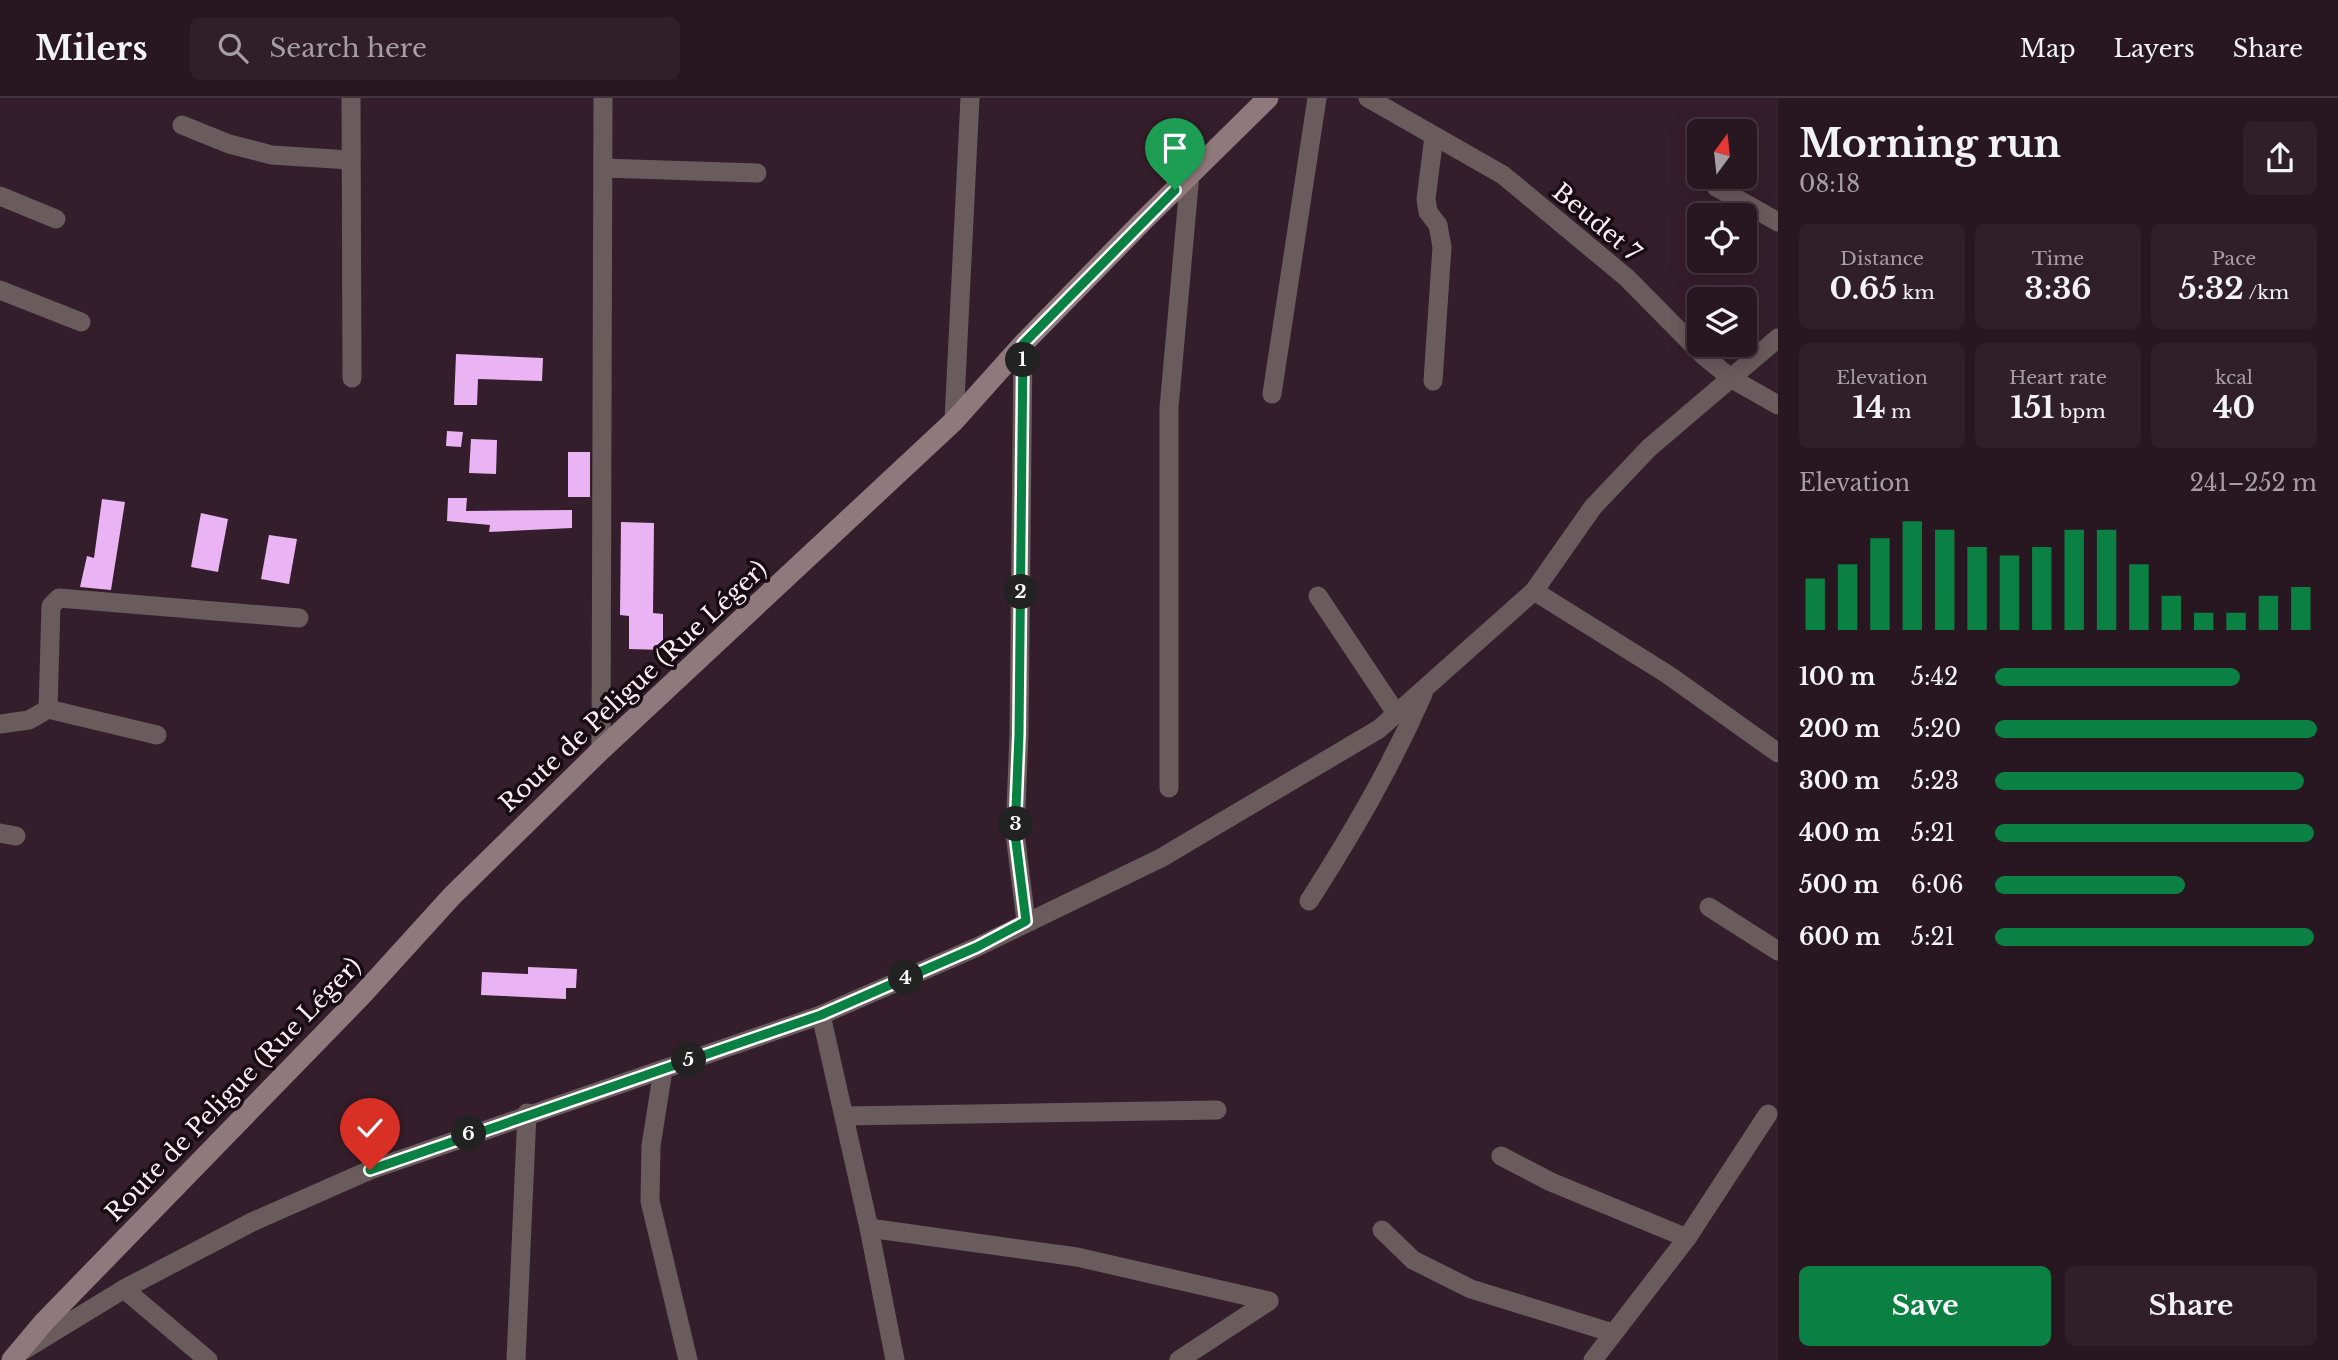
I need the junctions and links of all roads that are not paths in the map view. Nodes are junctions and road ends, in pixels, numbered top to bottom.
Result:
1 (351, 98) edge
2 (603, 98) edge
3 (970, 98) edge
4 (1268, 98) edge
5 (1317, 98) edge
6 (1368, 98) edge
7 (182, 125) dead end
8 (1434, 136) junction
9 (350, 160) junction
10 (603, 168) junction
11 (757, 173) dead end
12 (1190, 174) junction
13 (1720, 189) edge
14 (0, 195) edge
15 (56, 219) dead end
16 (1778, 222) edge
17 (0, 290) edge
18 (81, 322) dead end
19 (1778, 338) edge
20 (1023, 344) junction
21 (352, 378) dead end
22 (1732, 379) junction
23 (1433, 381) dead end
24 (1272, 394) dead end
25 (1778, 405) edge
26 (954, 421) junction
27 (1534, 591) junction
28 (1318, 596) dead end
29 (299, 618) dead end
30 (1427, 684) junction
31 (48, 709) junction
32 (1396, 713) junction
33 (0, 724) edge
34 (157, 735) dead end
35 (601, 750) junction
36 (1778, 753) edge
37 (1169, 788) dead end
38 (1309, 901) dead end
39 (1709, 907) dead end
40 (1026, 921) junction
41 (1778, 951) edge
42 (821, 1015) junction
43 (663, 1070) junction
44 (1217, 1110) dead end
45 (527, 1114) junction
46 (1768, 1114) dead end
47 (844, 1116) junction
48 (1501, 1156) dead end
49 (869, 1228) junction
50 (1382, 1230) dead end
51 (1687, 1238) junction
52 (124, 1289) junction
53 (1613, 1334) junction
54 (17, 1356) edge
55 (208, 1360) edge
56 (516, 1360) edge
57 (688, 1360) edge
58 (895, 1360) edge
59 (1178, 1360) edge
60 (1593, 1360) edge

1 - 9 street
2 - 10 street
3 - 26 street
4 - 12 street, Route de Peligue (Rue Léger)
5 - 24 street
6 - 8 street, Beudet 7
7 - 9 street
8 - 22 street, Beudet 7
8 - 23 street
9 - 21 street
10 - 11 street
10 - 35 street
12 - 20 street, Route de Peligue (Rue Léger)
12 - 37 street
13 - 16 street
14 - 15 street
17 - 18 street
19 - 22 street
20 - 26 street, Route de Peligue (Rue Léger)
20 - 40 street
22 - 25 street, Beudet 7
22 - 27 street
26 - 35 street, Route de Peligue (Rue Léger)
27 - 30 street
27 - 36 street
28 - 32 street
29 - 31 street
30 - 32 street
30 - 38 street
31 - 33 street
31 - 34 street
32 - 40 street
35 - 54 street, Route de Peligue (Rue Léger)
39 - 41 street
40 - 42 street
42 - 43 street
42 - 47 street
43 - 45 street
43 - 57 street
44 - 47 street
45 - 52 street
45 - 56 street
46 - 51 street
47 - 49 street
48 - 51 street
49 - 58 street
49 - 59 street
50 - 53 street
51 - 53 street
52 - 54 street
52 - 55 street
53 - 60 street

